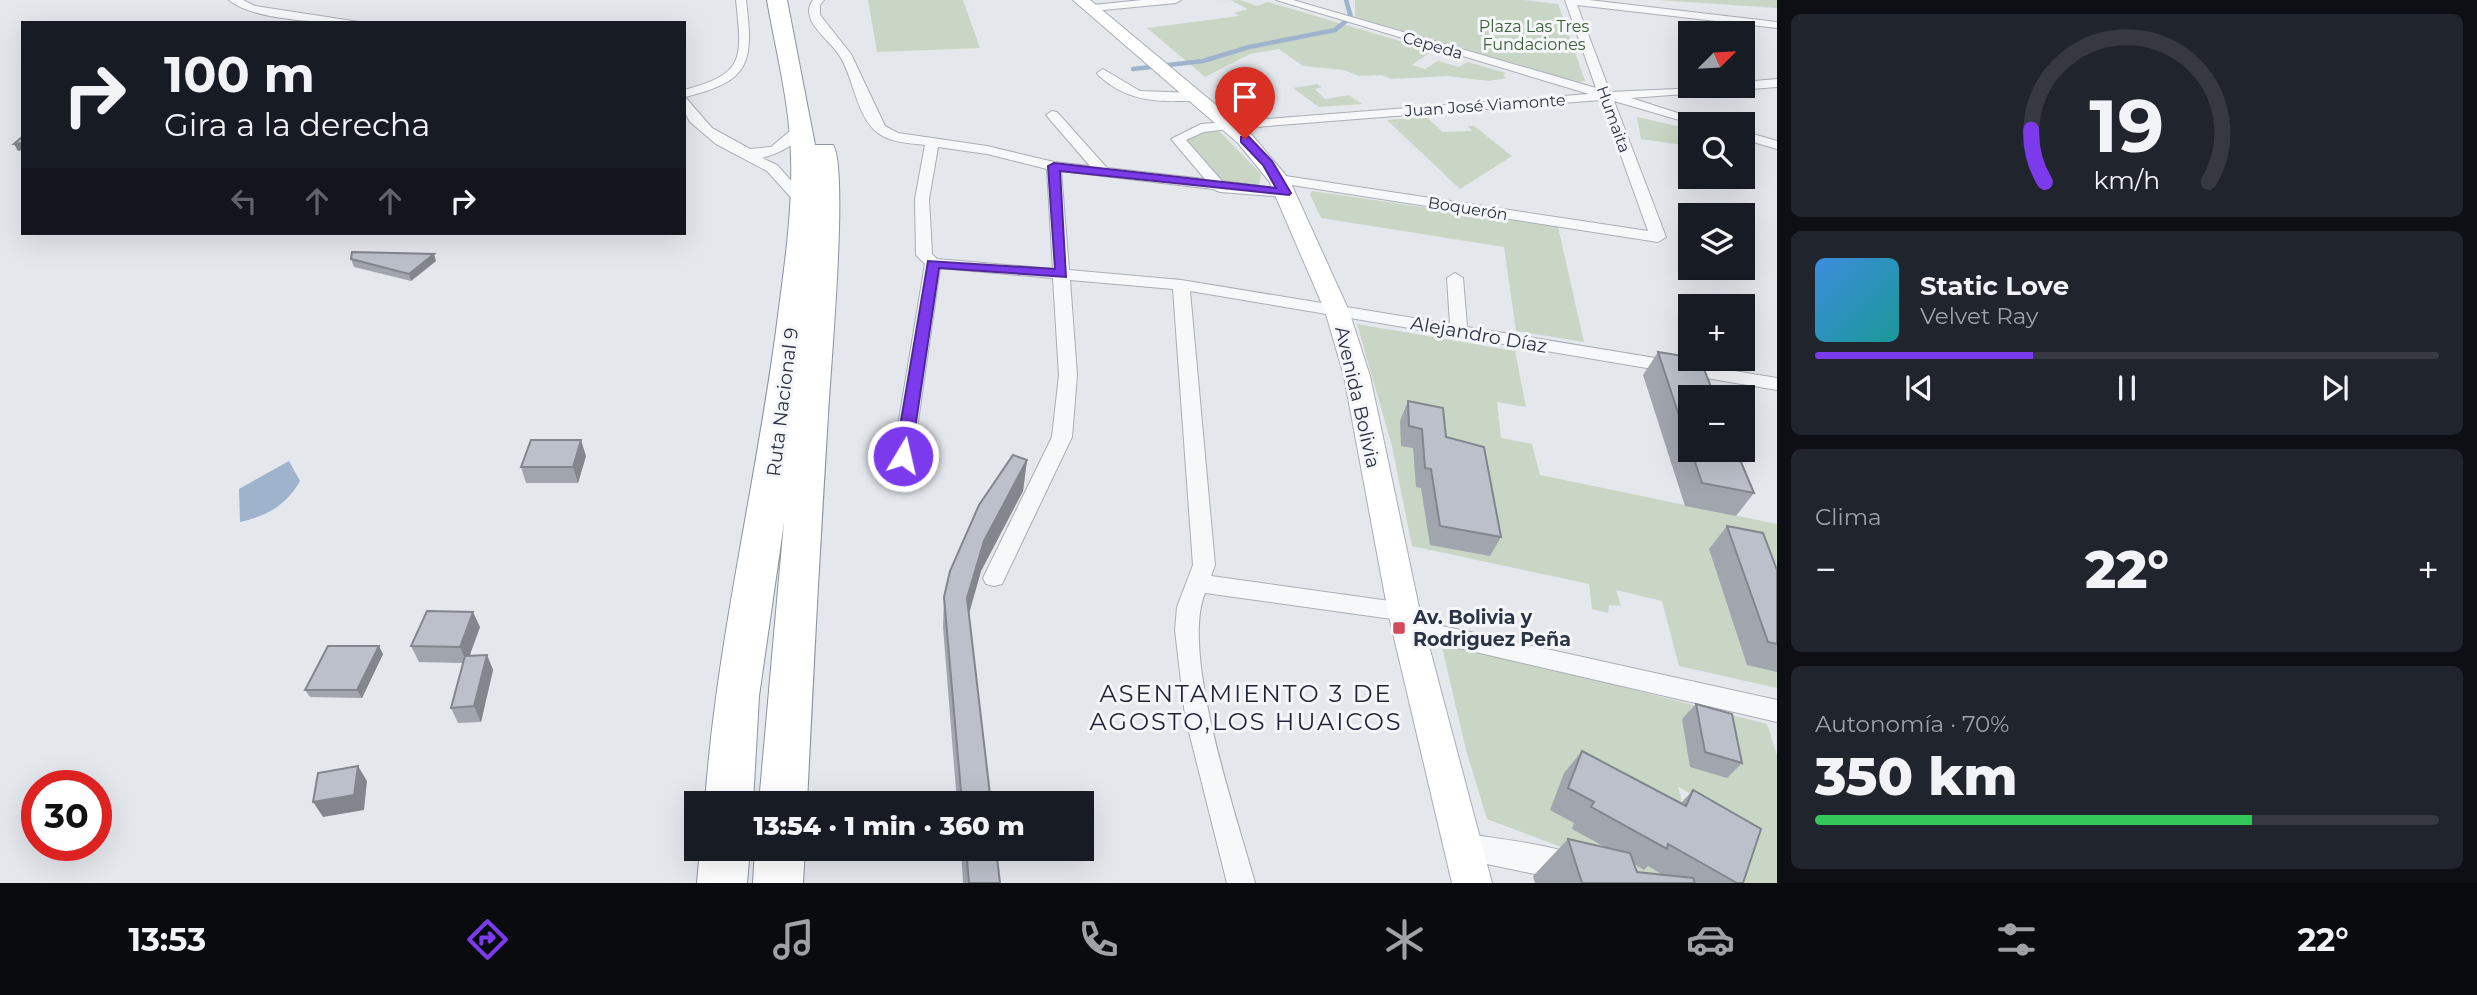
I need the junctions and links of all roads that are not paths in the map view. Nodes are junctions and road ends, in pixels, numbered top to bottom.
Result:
1 (234, 0) edge
2 (741, 0) edge
3 (777, 0) edge
4 (792, 0) edge
5 (819, 0) edge
6 (1176, 0) edge
7 (1281, 0) edge
8 (1570, 1) edge
9 (1087, 4) edge
10 (346, 21) edge
11 (1777, 24) edge
12 (1103, 74) dead end
13 (1777, 83) edge
14 (1755, 85) edge
15 (1678, 91) edge
16 (686, 92) edge
17 (1606, 96) junction
18 (1196, 97) junction
19 (686, 104) edge
20 (1052, 115) dead end
21 (1678, 116) edge
22 (1229, 125) junction
23 (802, 128) junction
24 (1755, 139) edge
25 (932, 145) junction
26 (1777, 145) edge
27 (737, 150) junction
28 (1054, 166) junction
29 (1103, 172) junction
30 (1282, 186) junction
31 (1220, 188) junction
32 (801, 200) junction
33 (1658, 237) joint
34 (933, 263) junction
35 (1062, 274) junction
36 (1455, 278) dead end
37 (1181, 285) junction
38 (1337, 311) junction
39 (1459, 331) junction
40 (1777, 384) edge
41 (903, 456) dead end
42 (994, 578) dead end
43 (1198, 583) junction
44 (1406, 619) junction
45 (1777, 711) edge
46 (730, 791) edge
47 (784, 791) edge
48 (1463, 846) junction
49 (724, 861) edge
50 (779, 861) edge
51 (722, 883) edge
52 (778, 883) edge
53 (1241, 883) edge
54 (1472, 883) edge
55 (1603, 883) edge

1 - 10 street
2 - 16 street
3 - 23 highway, Ruta Nacional 9
4 - 47 highway, Ruta Nacional 9
5 - 25 street, Boquerón
6 - 9 street
7 - 17 street, Cepeda
8 - 11 street
8 - 17 street, Humaita
9 - 18 street, Avenida Bolivia
12 - 18 street
13 - 14 street, Juan José Viamonte
15 - 17 street, Juan José Viamonte
17 - 21 street, Cepeda
17 - 22 street, Juan José Viamonte
17 - 33 street, Humaita
18 - 22 street, Avenida Bolivia
19 - 27 street
20 - 29 street
22 - 30 street, Avenida Bolivia
22 - 31 street, Juan José Viamonte
23 - 27 street
23 - 32 highway, Ruta Nacional 9
24 - 26 street
25 - 28 street, Boquerón
25 - 34 street
27 - 32 street
28 - 29 street, Boquerón
28 - 35 street
29 - 31 street, Boquerón
30 - 31 street, Boquerón
30 - 33 street, Boquerón
30 - 38 street, Avenida Bolivia
32 - 46 highway, Ruta Nacional 9
34 - 35 street, Alejandro Díaz
34 - 41 street
35 - 37 street, Alejandro Díaz
35 - 42 street
36 - 39 street
37 - 38 street, Alejandro Díaz
37 - 43 street
38 - 39 street, Alejandro Díaz
38 - 44 street, Avenida Bolivia
39 - 40 street, Alejandro Díaz
43 - 44 street
43 - 53 street
44 - 45 street
44 - 48 street, Avenida Bolivia
48 - 54 street, Avenida Bolivia
48 - 55 street
49 - 51 highway
50 - 52 highway

